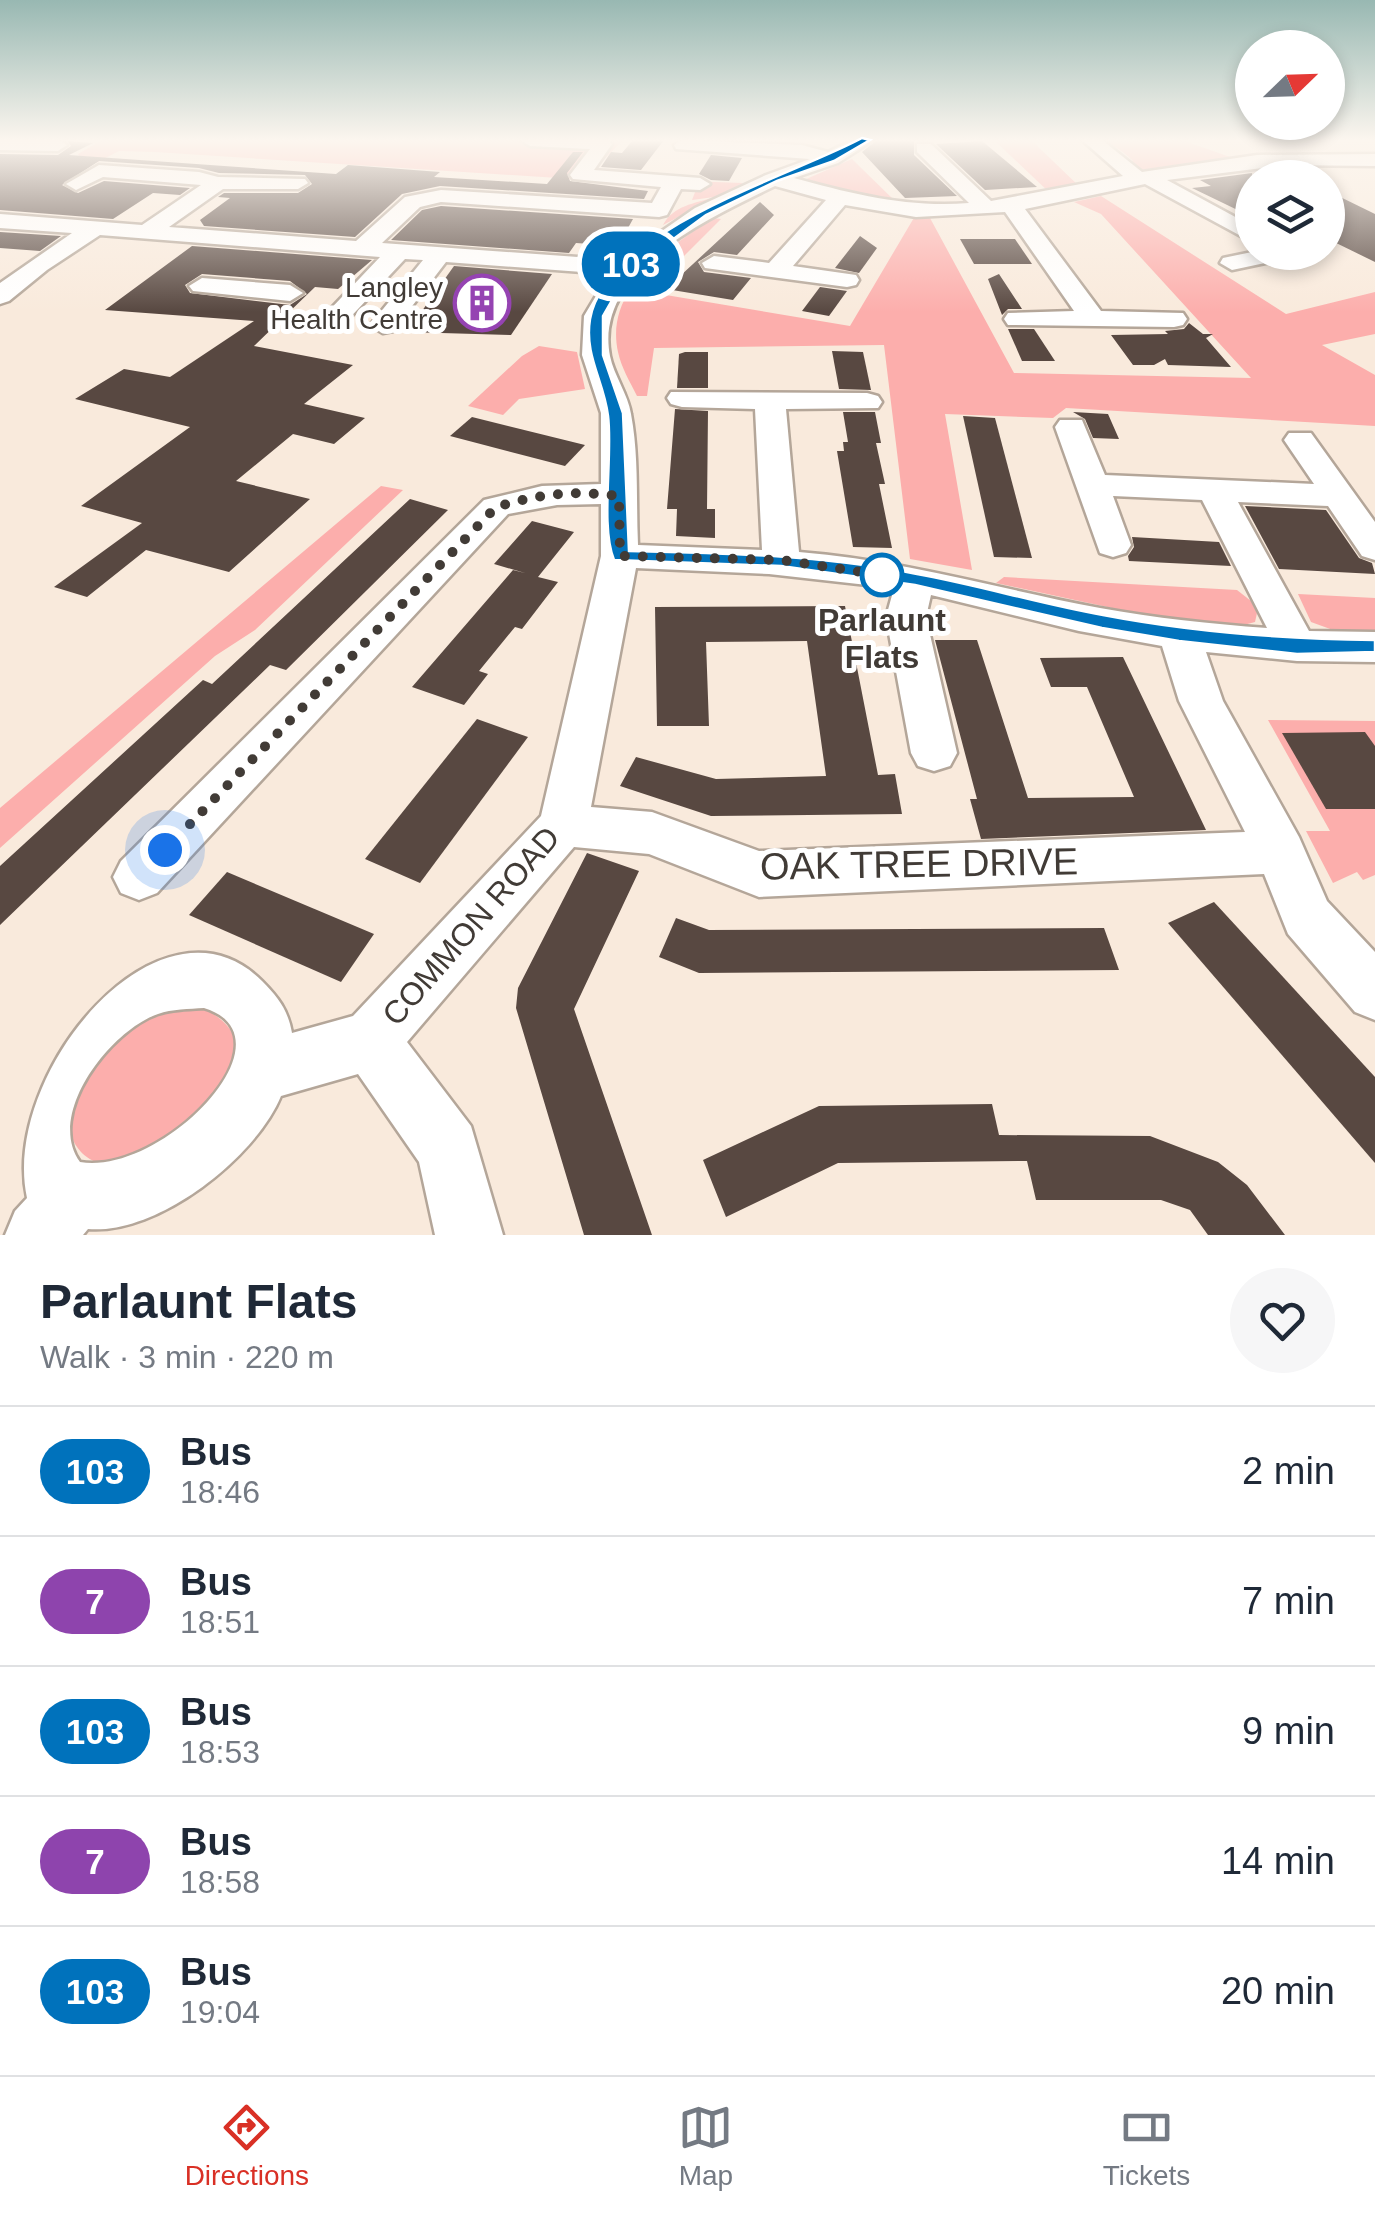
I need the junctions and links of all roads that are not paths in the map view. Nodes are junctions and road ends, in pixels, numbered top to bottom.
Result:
1 (197, 198) edge
2 (433, 198) edge
3 (466, 198) edge
4 (666, 198) edge
5 (734, 198) edge
6 (839, 198) joint
7 (986, 198) edge
8 (1045, 198) edge
9 (1181, 198) edge
10 (998, 207) junction
11 (0, 221) edge
12 (1235, 226) edge
13 (98, 228) junction
14 (148, 231) junction
15 (320, 246) junction
16 (362, 248) junction
17 (400, 250) junction
18 (440, 254) junction
19 (1235, 262) edge
20 (714, 263) dead end
21 (1232, 263) dead end
22 (0, 268) edge
23 (626, 268) junction
24 (31, 270) junction
25 (776, 271) junction
26 (847, 280) dead end
27 (202, 286) dead end
28 (0, 296) edge
29 (1016, 319) dead end
30 (1092, 319) junction
31 (1174, 319) dead end
32 (334, 320) dead end
33 (383, 325) dead end
34 (682, 398) dead end
35 (770, 400) junction
36 (866, 402) dead end
37 (1071, 428) dead end
38 (1300, 440) dead end
39 (1090, 484) junction
40 (1213, 488) junction
41 (619, 496) junction
42 (1342, 496) junction
43 (1114, 544) dead end
44 (1375, 548) edge
45 (620, 556) junction
46 (781, 560) junction
47 (915, 579) junction
48 (1179, 634) junction
49 (1297, 646) junction
50 (1375, 647) edge
51 (934, 753) dead end
52 (563, 825) junction
53 (1281, 852) junction
54 (139, 878) dead end
55 (1375, 993) edge
56 (370, 1041) junction
57 (263, 1071) junction
58 (55, 1217) edge
59 (469, 1235) edge

1 - 14 street
2 - 16 street
3 - 4 street
5 - 23 street, COMMON ROAD
6 - 10 street
6 - 25 street
7 - 10 street
8 - 10 street
9 - 12 street
10 - 30 street
11 - 13 street
13 - 14 street
13 - 24 street
14 - 15 street
15 - 16 street
15 - 27 street
16 - 17 street
17 - 18 street
17 - 32 street
18 - 23 street
18 - 33 street
19 - 21 street
20 - 25 street
22 - 24 street
23 - 41 street, COMMON ROAD
24 - 28 street
25 - 26 street
29 - 30 street
30 - 31 street
34 - 35 street
35 - 36 street
35 - 46 street
37 - 39 street
38 - 42 street
39 - 40 street
39 - 43 street
40 - 42 street
40 - 49 street
41 - 45 street, COMMON ROAD
41 - 54 street
42 - 44 street
45 - 46 street
45 - 52 street, COMMON ROAD
46 - 47 street
47 - 48 street
47 - 51 street
48 - 49 street
48 - 53 street
49 - 50 street
52 - 53 street, OAK TREE DRIVE
52 - 56 street, COMMON ROAD
53 - 55 street
56 - 57 street, COMMON ROAD
56 - 59 street
57 - 58 street
57 - 58 street

